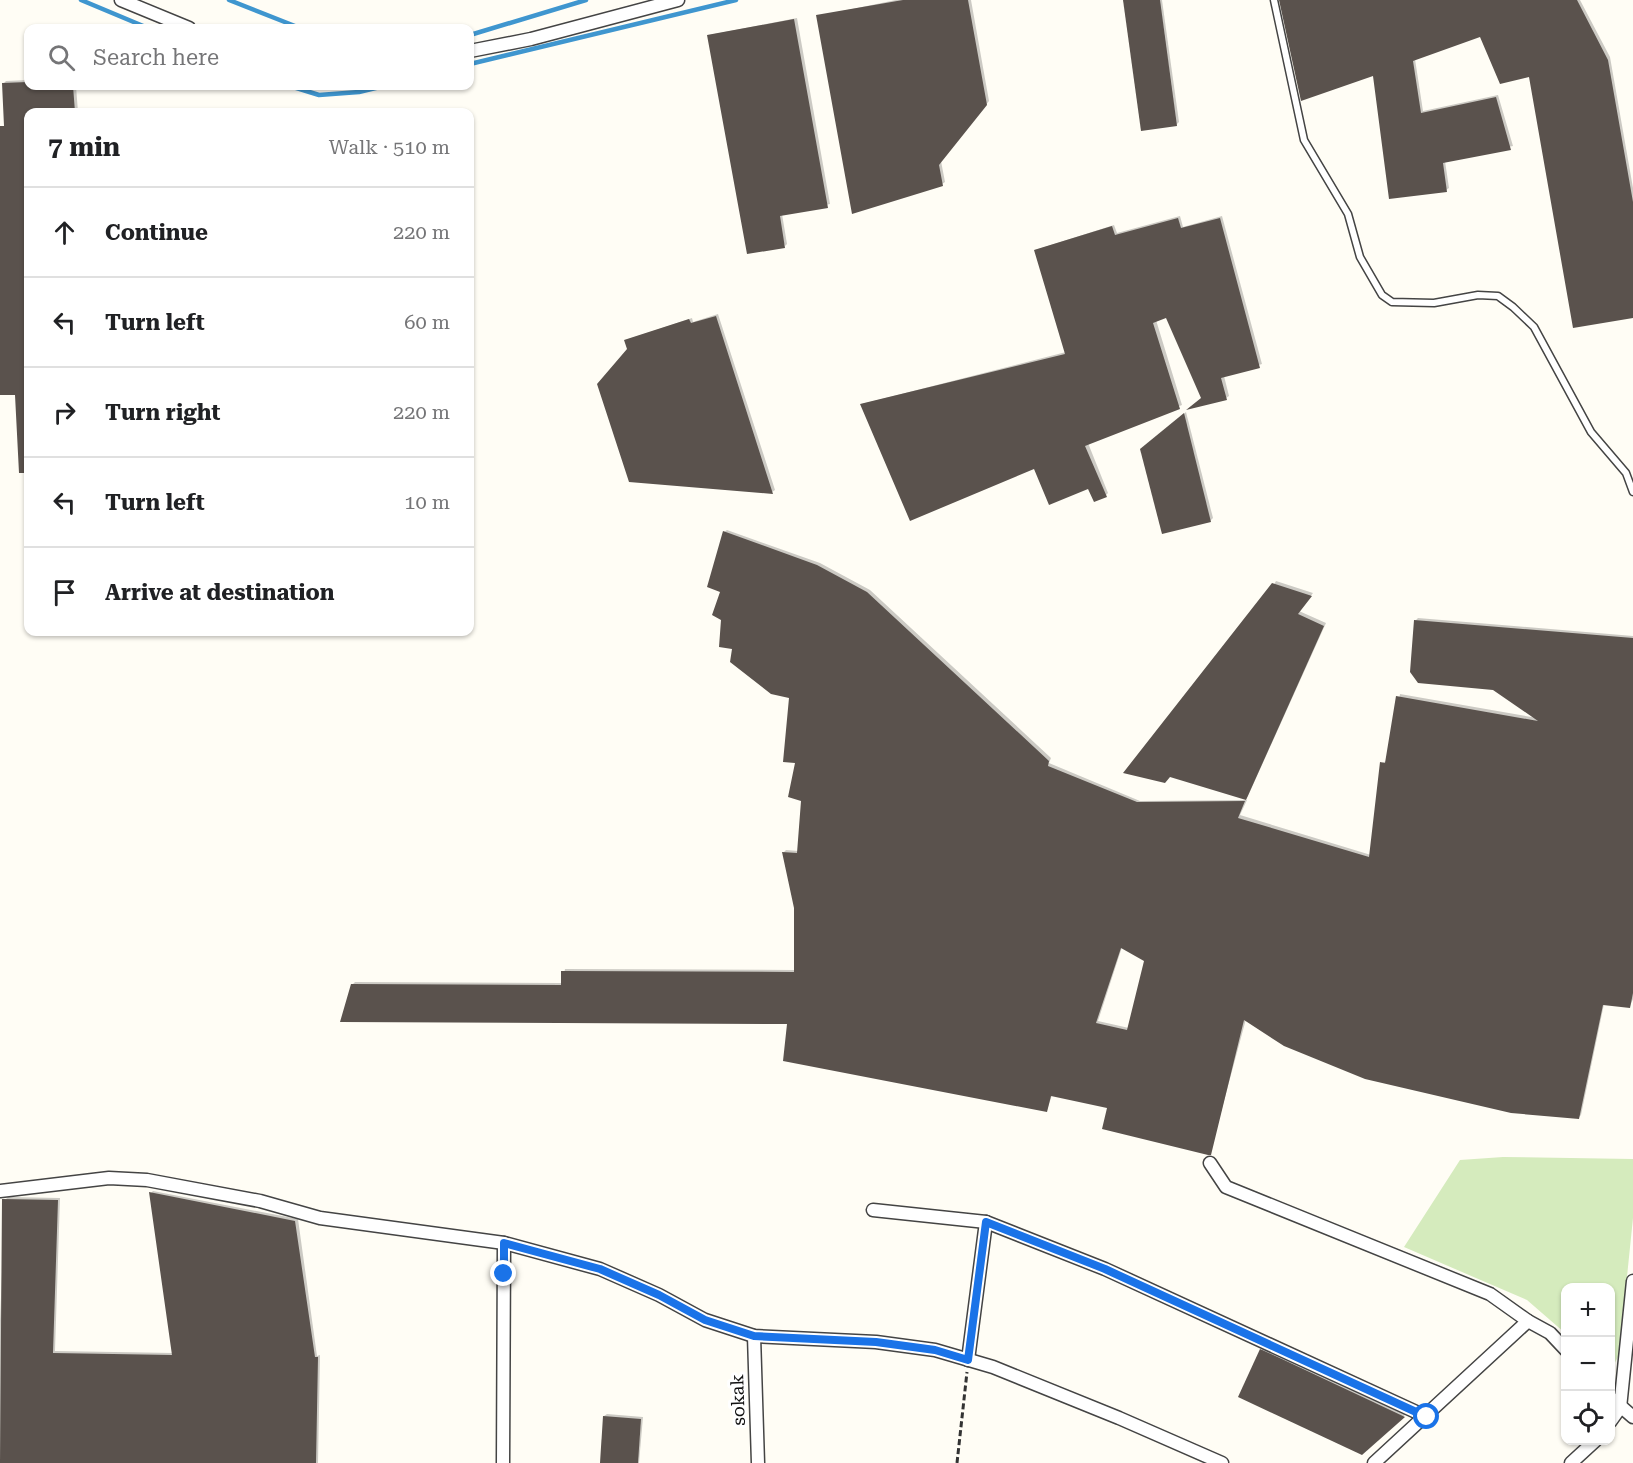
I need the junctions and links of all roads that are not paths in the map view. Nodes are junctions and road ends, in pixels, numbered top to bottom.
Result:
1 (121, 0) edge
2 (678, 0) edge
3 (1274, 0) edge
4 (179, 24) edge
5 (474, 50) edge
6 (1633, 492) edge
7 (1210, 1163) dead end
8 (0, 1191) edge
9 (873, 1210) dead end
10 (986, 1222) junction
11 (504, 1243) junction
12 (1633, 1281) edge
13 (1528, 1321) junction
14 (754, 1336) junction
15 (1561, 1345) edge
16 (968, 1360) junction
17 (1615, 1402) edge
18 (1620, 1408) junction
19 (1615, 1416) edge
20 (1427, 1417) junction
21 (1633, 1417) edge
22 (1591, 1445) edge
23 (503, 1463) edge
24 (758, 1463) edge
25 (1222, 1463) edge
26 (1374, 1463) edge
27 (1571, 1463) edge

1 - 4 street
2 - 5 street
3 - 6 lane
7 - 13 street
8 - 11 street
9 - 10 street
10 - 16 street
10 - 20 street
11 - 14 street
11 - 23 street
12 - 18 street
13 - 15 street
13 - 20 street
14 - 16 street
14 - 24 street, sokak
16 - 25 street
17 - 18 street
18 - 19 street
18 - 21 street
20 - 26 street
22 - 27 street

